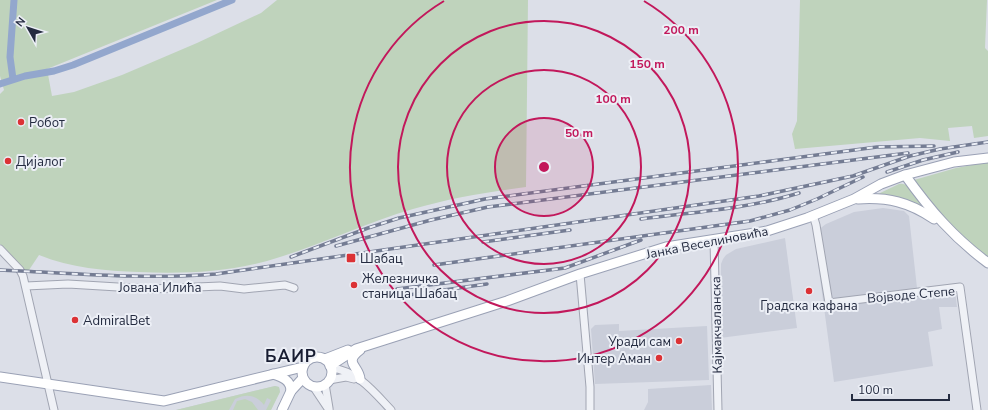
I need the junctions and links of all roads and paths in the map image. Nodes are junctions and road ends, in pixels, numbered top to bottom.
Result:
1 (988, 158) edge
2 (905, 175) junction
3 (854, 199) junction
4 (813, 215) junction
5 (944, 226) junction
6 (714, 240) junction
7 (0, 249) edge
8 (988, 263) edge
9 (580, 274) junction
10 (26, 286) junction
11 (294, 288) dead end
12 (366, 346) junction
13 (329, 364) junction
14 (302, 373) junction
15 (273, 374) junction
16 (0, 377) edge
17 (360, 379) junction
18 (327, 382) junction
19 (49, 385) junction
20 (311, 385) junction
21 (291, 392) junction
22 (287, 401) junction
23 (54, 410) edge
24 (282, 410) edge
25 (329, 410) edge
26 (391, 410) edge
27 (590, 410) edge
28 (718, 410) edge
29 (978, 410) edge

1 - 2 main road, Јанка Веселиновића
2 - 3 main road, Јанка Веселиновића
2 - 5 main road
3 - 4 main road, Јанка Веселиновића
3 - 5 main road
4 - 6 main road, Јанка Веселиновића
4 - 29 street, Војводе Степе
5 - 8 main road
6 - 9 main road, Јанка Веселиновића
6 - 28 street, Кајмакчаланска
7 - 10 street
9 - 12 main road, Јанка Веселиновића
9 - 27 street
10 - 11 street, Јована Илића
10 - 19 street
12 - 13 main road, Јанка Веселиновића
12 - 17 main road
13 - 14 main road
13 - 17 street
13 - 18 main road
14 - 15 main road
14 - 20 main road
14 - 21 main road
15 - 19 main road
15 - 21 main road
16 - 19 main road
17 - 18 street
17 - 26 street
18 - 20 main road
18 - 25 street
19 - 23 street
20 - 22 main road
20 - 25 street
21 - 22 main road
22 - 24 main road

